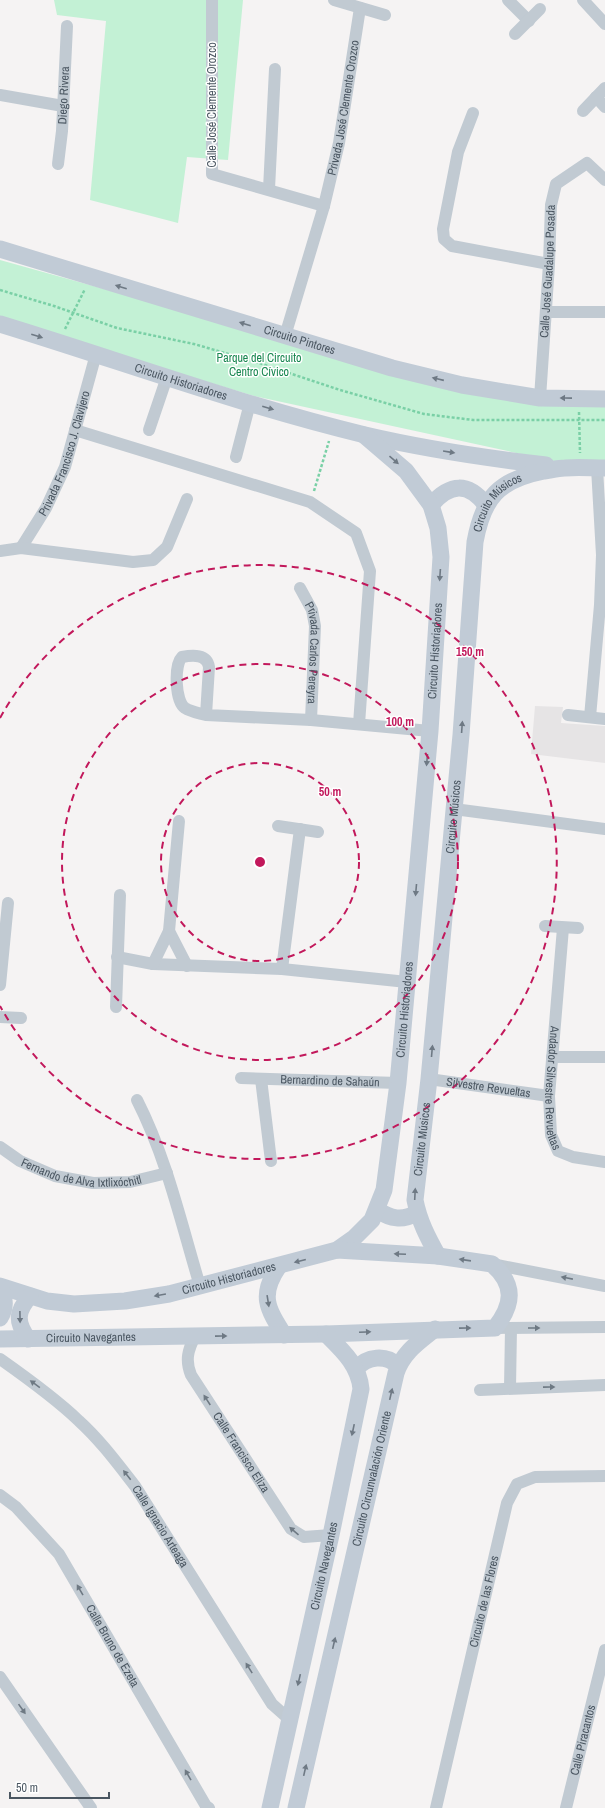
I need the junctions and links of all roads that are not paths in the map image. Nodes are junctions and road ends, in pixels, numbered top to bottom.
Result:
1 (212, 0) edge
2 (334, 0) edge
3 (508, 0) edge
4 (583, 0) edge
5 (360, 8) junction
6 (540, 9) dead end
7 (385, 16) dead end
8 (529, 21) junction
9 (605, 24) edge
10 (66, 26) dead end
11 (515, 34) dead end
12 (275, 69) dead end
13 (605, 88) edge
14 (0, 95) edge
15 (596, 97) junction
16 (63, 106) junction
17 (605, 106) edge
18 (583, 111) dead end
19 (473, 113) dead end
20 (58, 164) dead end
21 (605, 180) edge
22 (269, 189) junction
23 (324, 206) junction
24 (0, 249) edge
25 (549, 264) junction
26 (546, 312) junction
27 (605, 312) edge
28 (0, 324) edge
29 (285, 336) junction
30 (96, 354) junction
31 (167, 377) junction
32 (540, 398) junction
33 (605, 399) edge
34 (250, 403) junction
35 (75, 430) junction
36 (149, 430) dead end
37 (364, 435) junction
38 (236, 457) dead end
39 (572, 468) junction
40 (601, 468) edge
41 (187, 499) dead end
42 (431, 505) junction
43 (486, 505) junction
44 (21, 548) junction
45 (0, 551) edge
46 (603, 555) edge
47 (300, 588) dead end
48 (602, 605) edge
49 (206, 714) junction
50 (568, 715) dead end
51 (590, 717) junction
52 (605, 719) edge
53 (311, 720) junction
54 (359, 724) junction
55 (430, 731) junction
56 (454, 809) junction
57 (179, 821) dead end
58 (278, 826) dead end
59 (300, 829) junction
60 (605, 829) edge
61 (318, 832) dead end
62 (120, 895) dead end
63 (8, 903) dead end
64 (545, 926) dead end
65 (563, 928) junction
66 (578, 928) dead end
67 (169, 931) junction
68 (117, 957) junction
69 (153, 964) junction
70 (187, 966) junction
71 (282, 970) junction
72 (407, 982) junction
73 (0, 985) edge
74 (116, 1007) dead end
75 (0, 1017) edge
76 (21, 1018) dead end
77 (552, 1057) junction
78 (605, 1057) edge
79 (241, 1078) dead end
80 (261, 1079) junction
81 (429, 1079) junction
82 (398, 1083) junction
83 (549, 1096) junction
84 (137, 1100) dead end
85 (0, 1147) edge
86 (271, 1161) dead end
87 (605, 1162) edge
88 (167, 1173) junction
89 (377, 1210) junction
90 (417, 1213) junction
91 (337, 1250) junction
92 (438, 1256) junction
93 (492, 1264) junction
94 (279, 1266) junction
95 (200, 1286) junction
96 (605, 1286) edge
97 (0, 1287) edge
98 (30, 1296) junction
99 (0, 1318) edge
100 (605, 1327) edge
101 (503, 1328) junction
102 (435, 1329) junction
103 (326, 1334) junction
104 (284, 1335) junction
105 (195, 1336) junction
106 (0, 1339) edge
107 (28, 1339) junction
108 (0, 1359) edge
109 (398, 1366) junction
110 (356, 1369) junction
111 (605, 1386) edge
112 (510, 1388) junction
113 (480, 1390) dead end
114 (605, 1476) edge
115 (0, 1495) edge
116 (331, 1535) junction
117 (605, 1650) edge
118 (0, 1677) edge
119 (599, 1696) edge
120 (290, 1720) junction
121 (91, 1808) edge
122 (209, 1808) edge
123 (270, 1808) edge
124 (296, 1808) edge
125 (436, 1808) edge
126 (566, 1808) edge

1 - 22 street, Calle José Clemente Orozco
2 - 5 street
3 - 8 street
4 - 9 street
5 - 7 street
5 - 23 street, Privada José Clemente Orozco
6 - 8 street
8 - 11 street
10 - 16 street, Diego Rivera
12 - 22 street
13 - 15 street
14 - 16 street
15 - 17 street
15 - 18 street
16 - 20 street, Diego Rivera
19 - 25 street
21 - 25 street, Calle José Guadalupe Posada
22 - 23 street, Calle José Clemente Orozco
23 - 29 street
29 -> 24 street, Circuito Pintores
25 - 26 street, Calle José Guadalupe Posada
26 - 27 street
26 - 32 street, Calle José Guadalupe Posada
28 -> 30 street, Circuito Historiadores
32 -> 29 street, Circuito Pintores
30 - 31 street, Circuito Historiadores
30 - 35 street, Privada Francisco J. Clavijero
31 - 34 street, Circuito Historiadores
31 - 36 street
33 -> 32 street, Circuito Pintores
34 -> 37 street, Circuito Historiadores
34 - 38 street
35 - 44 street, Privada Francisco J. Clavijero
35 - 54 street
37 -> 39 street, Circuito Historiadores
37 -> 42 street, Circuito Historiadores
39 - 40 street, Circuito Músicos
39 - 43 street, Circuito Músicos
40 - 46 street
41 - 44 street
42 - 43 street
42 -> 55 street, Circuito Historiadores
56 -> 43 street, Circuito Músicos
44 - 45 street
46 - 48 street
47 - 53 street, Privada Carlos Pereyra
48 - 51 street
49 - 49 street, Privada Carlos Pereyra
49 - 53 street, Privada Carlos Pereyra
50 - 51 street
51 - 52 street
53 - 54 street, Privada Carlos Pereyra
54 - 55 street, Privada Carlos Pereyra
55 -> 72 street, Circuito Historiadores
56 - 60 street
81 -> 56 street, Circuito Músicos
57 - 67 street
58 - 59 street
59 - 61 street
59 - 71 street
62 - 68 street
63 - 73 street
64 - 65 street
65 - 66 street
65 - 77 street, Andador Silvestre Revueltas
67 - 69 street
67 - 70 street
68 - 69 street
68 - 74 street
69 - 70 street
70 - 71 street
71 - 72 street
72 - 82 street, Circuito Historiadores
75 - 76 street
77 - 78 street
77 - 83 street, Andador Silvestre Revueltas
79 - 80 street, Bernardino de Sahaún
80 - 82 street, Bernardino de Sahaún
80 - 86 street
81 - 83 street, Silvestre Revueltas
90 -> 81 street, Circuito Músicos
82 - 89 street, Circuito Historiadores
83 - 87 street, Andador Silvestre Revueltas
84 - 88 street
85 - 88 street, Fernando de Alva Ixtlixóchitl
88 - 95 street
89 - 90 street
89 - 91 street, Circuito Historiadores
90 - 92 street, Circuito Músicos
92 -> 91 street
91 -> 94 street, Circuito Historiadores
93 -> 92 street
96 -> 93 street
93 - 101 street
94 - 95 street, Circuito Historiadores
94 -> 104 street
95 -> 98 street, Circuito Historiadores
97 - 98 street, Circuito Historiadores
97 - 99 street
98 -> 107 street
101 -> 100 street
102 -> 101 street
101 - 112 street
103 -> 102 street, Circuito Navegantes
102 - 109 street, Circuito Circunvalación Oriente
103 - 104 street, Circuito Navegantes
103 - 110 street, Circuito Navegantes
105 -> 104 street, Circuito Navegantes
105 - 107 street, Circuito Navegantes
116 -> 105 street, Calle Francisco Eliza
106 - 107 street, Circuito Navegantes
120 -> 108 street, Calle Ignacio Arteaga
109 - 110 street
124 -> 109 street, Circuito Circunvalación Oriente
110 -> 116 street, Circuito Navegantes
112 -> 111 street
112 - 113 street
114 - 125 street, Circuito de las Flores
122 -> 115 street, Calle Bruno de Ezeta
116 -> 120 street, Circuito Navegantes
117 - 119 street, Calle Piracantos
118 -> 121 street
119 - 126 street, Calle Piracantos
120 - 123 street, Circuito Navegantes

